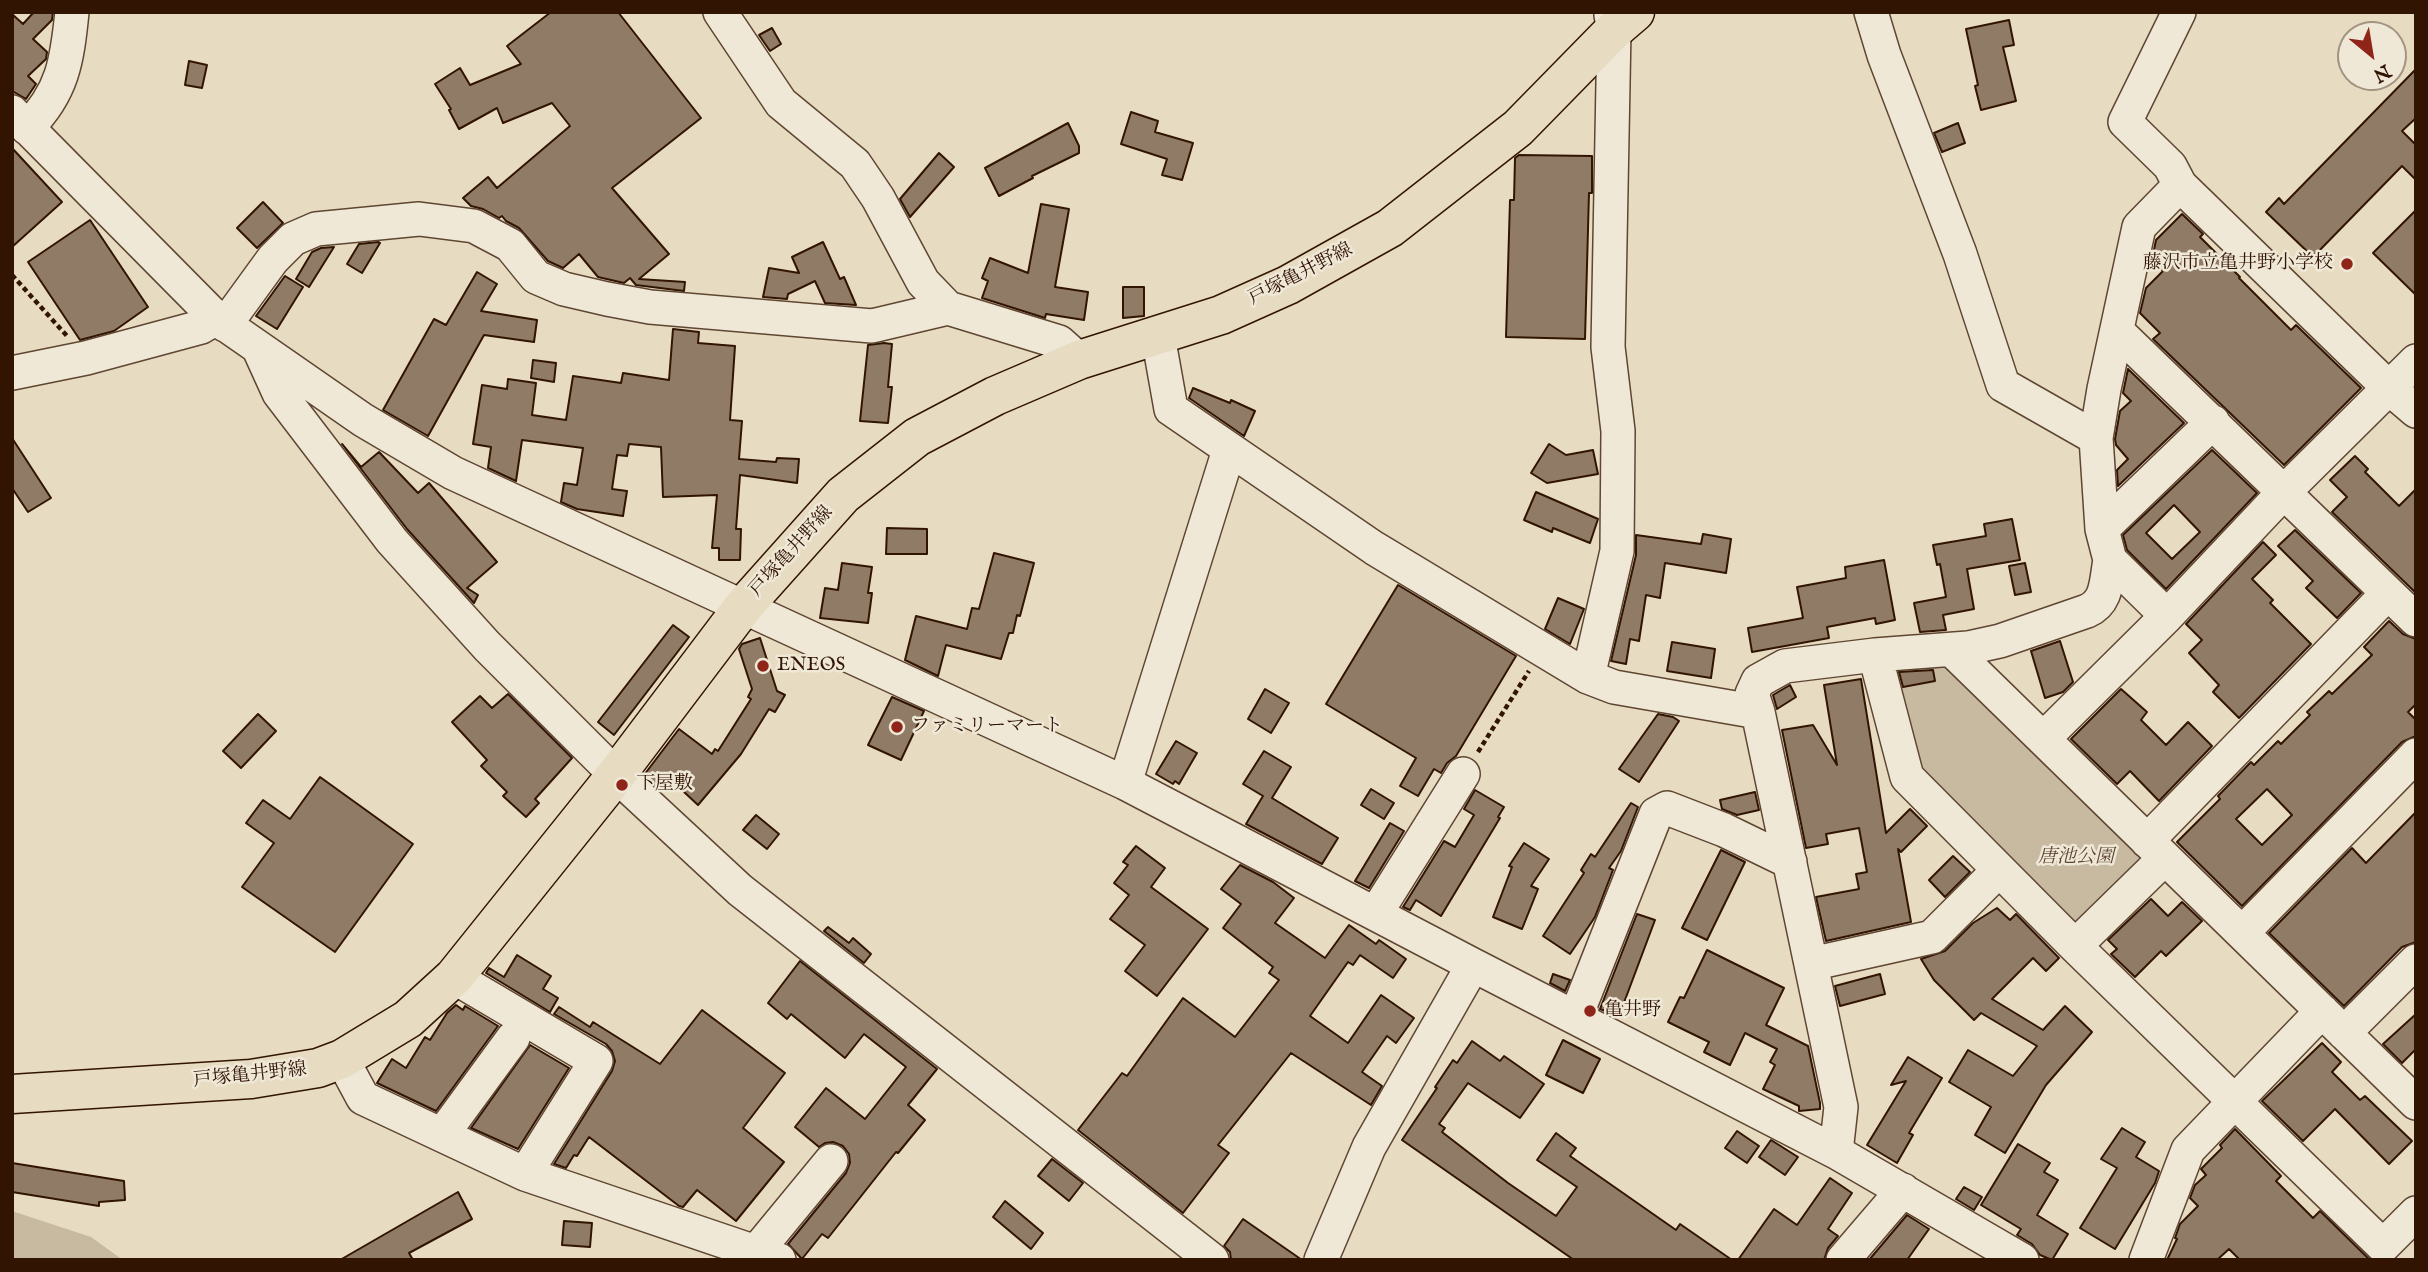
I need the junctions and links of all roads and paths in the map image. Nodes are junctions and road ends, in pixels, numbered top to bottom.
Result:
1 (72, 12) edge
2 (720, 12) edge
3 (1871, 12) edge
4 (2179, 12) edge
5 (1620, 18) edge
6 (20, 120) edge
7 (2180, 185) junction
8 (12, 275) edge
9 (948, 308) junction
10 (220, 321) junction
11 (2118, 332) junction
12 (1158, 336) junction
13 (258, 346) junction
14 (86, 358) junction
15 (1079, 360) junction
16 (2416, 360) edge
17 (12, 373) edge
18 (2389, 388) junction
19 (2416, 411) edge
20 (2213, 422) junction
21 (2096, 438) junction
22 (1229, 450) junction
23 (2284, 492) junction
24 (2106, 545) junction
25 (2388, 593) junction
26 (743, 607) junction
27 (2168, 616) junction
28 (2416, 620) edge
29 (1542, 649) junction
30 (1951, 650) junction
31 (1875, 655) junction
32 (1588, 677) junction
33 (1758, 712) junction
34 (2043, 739) junction
35 (2416, 755) edge
36 (1464, 774) joint
37 (616, 775) junction
38 (1125, 783) junction
39 (2156, 849) junction
40 (1790, 862) junction
41 (2000, 870) junction
42 (1376, 913) junction
43 (2242, 933) junction
44 (2075, 946) junction
45 (2416, 961) edge
46 (1811, 964) junction
47 (1473, 965) junction
48 (454, 977) junction
49 (1576, 1016) junction
50 (2333, 1022) junction
51 (513, 1038) dead end
52 (342, 1059) junction
53 (12, 1094) edge
54 (2234, 1100) junction
55 (2416, 1102) edge
56 (442, 1135) junction
57 (1836, 1152) junction
58 (831, 1161) dead end
59 (525, 1174) junction
60 (1903, 1190) junction
61 (2416, 1213) edge
62 (768, 1256) edge
63 (1213, 1260) edge
64 (1321, 1260) edge
65 (1843, 1260) edge
66 (2022, 1260) edge
67 (2146, 1260) edge

1 - 6 street
2 - 9 street
3 - 21 street
4 - 7 street
5 - 12 main road, 戸塚亀井野線
5 - 32 street
6 - 10 street
7 - 11 street
7 - 18 street
8 - 14 path
9 - 10 street
9 - 15 street
10 - 13 street
10 - 14 street
11 - 20 street
11 - 21 street
12 - 15 main road, 戸塚亀井野線
12 - 22 street
13 - 26 street
13 - 37 street
14 - 17 street
15 - 26 main road, 戸塚亀井野線
16 - 18 street
18 - 19 street
18 - 23 street
20 - 23 street
20 - 24 street
21 - 24 street
22 - 29 street
22 - 38 street
23 - 25 street
23 - 27 street
24 - 27 street
24 - 30 street
25 - 28 street
25 - 39 street
26 - 37 main road, 戸塚亀井野線
26 - 38 street
27 - 34 street
29 - 32 street
29 - 36 path
30 - 31 street
30 - 34 street
31 - 33 street
31 - 41 street
32 - 33 street
33 - 40 street
34 - 39 street
35 - 43 street
36 - 42 street
37 - 48 main road, 戸塚亀井野線
37 - 63 street
38 - 42 street
39 - 43 street
39 - 44 street
40 - 46 street
40 - 49 street
41 - 44 street
41 - 46 street
42 - 47 street
43 - 50 street
44 - 54 street
45 - 50 street
46 - 57 street
47 - 49 street
47 - 64 street
48 - 52 main road, 戸塚亀井野線
48 - 59 street
49 - 57 street
50 - 54 street
50 - 55 street
51 - 56 street
52 - 53 main road, 戸塚亀井野線
52 - 56 street
54 - 61 street
54 - 67 street
56 - 59 street
57 - 60 street
58 - 62 street
59 - 62 street
60 - 65 street
60 - 66 street

